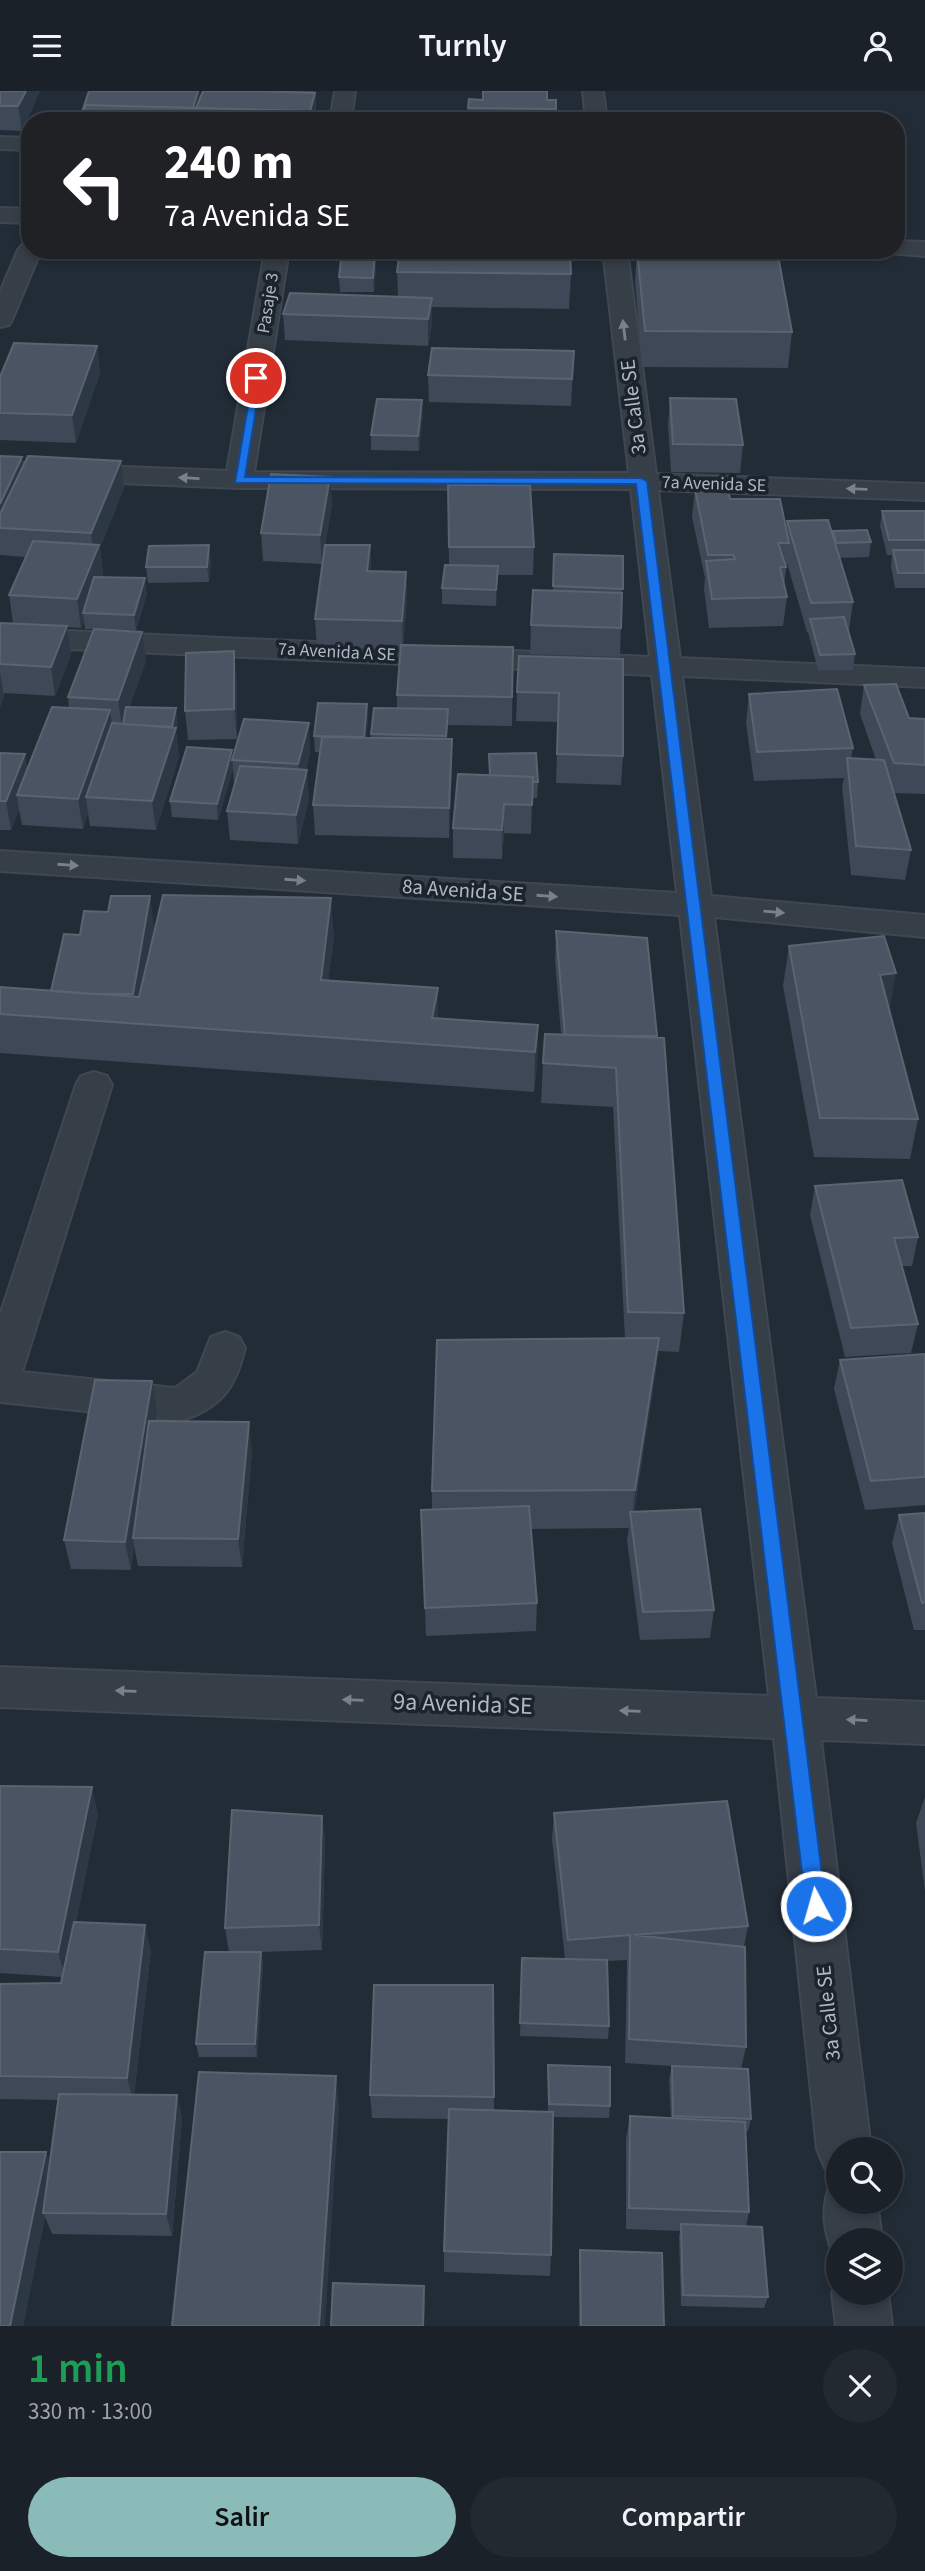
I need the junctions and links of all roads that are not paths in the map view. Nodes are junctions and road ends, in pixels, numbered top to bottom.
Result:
1 (345, 91) edge
2 (593, 91) edge
3 (342, 112) edge
4 (596, 112) edge
5 (0, 143) edge
6 (21, 144) edge
7 (0, 215) edge
8 (21, 216) edge
9 (905, 248) edge
10 (925, 249) edge
11 (26, 259) edge
12 (276, 259) edge
13 (616, 259) edge
14 (0, 320) edge
15 (0, 470) edge
16 (239, 481) junction
17 (641, 481) junction
18 (925, 492) edge
19 (0, 637) edge
20 (666, 666) junction
21 (925, 678) edge
22 (0, 861) edge
23 (695, 905) junction
24 (925, 926) edge
25 (94, 1085) dead end
26 (225, 1348) dead end
27 (0, 1378) edge
28 (0, 1386) edge
29 (0, 1687) edge
30 (795, 1717) junction
31 (925, 1723) edge
32 (843, 2137) edge
33 (861, 2305) edge
34 (864, 2326) edge

1 - 3 street
2 - 4 street
5 - 6 street
7 - 8 street
9 - 10 street
11 - 14 street
12 - 16 street, Pasaje 3
17 -> 13 street, 3a Calle SE
16 -> 15 street, 7a Avenida SE
16 - 17 street, 7a Avenida SE
18 -> 17 street, 7a Avenida SE
17 - 20 street, 3a Calle SE
19 - 20 street, 7a Avenida A SE
20 - 21 street, 7a Avenida A SE
20 - 23 street, 3a Calle SE
22 -> 23 street, 8a Avenida SE
23 -> 24 street, 8a Avenida SE
23 - 30 street, 3a Calle SE
25 - 27 street
26 - 28 street
30 -> 29 street, 9a Avenida SE
31 -> 30 street, 9a Avenida SE
30 - 32 street, 3a Calle SE
33 - 34 street

